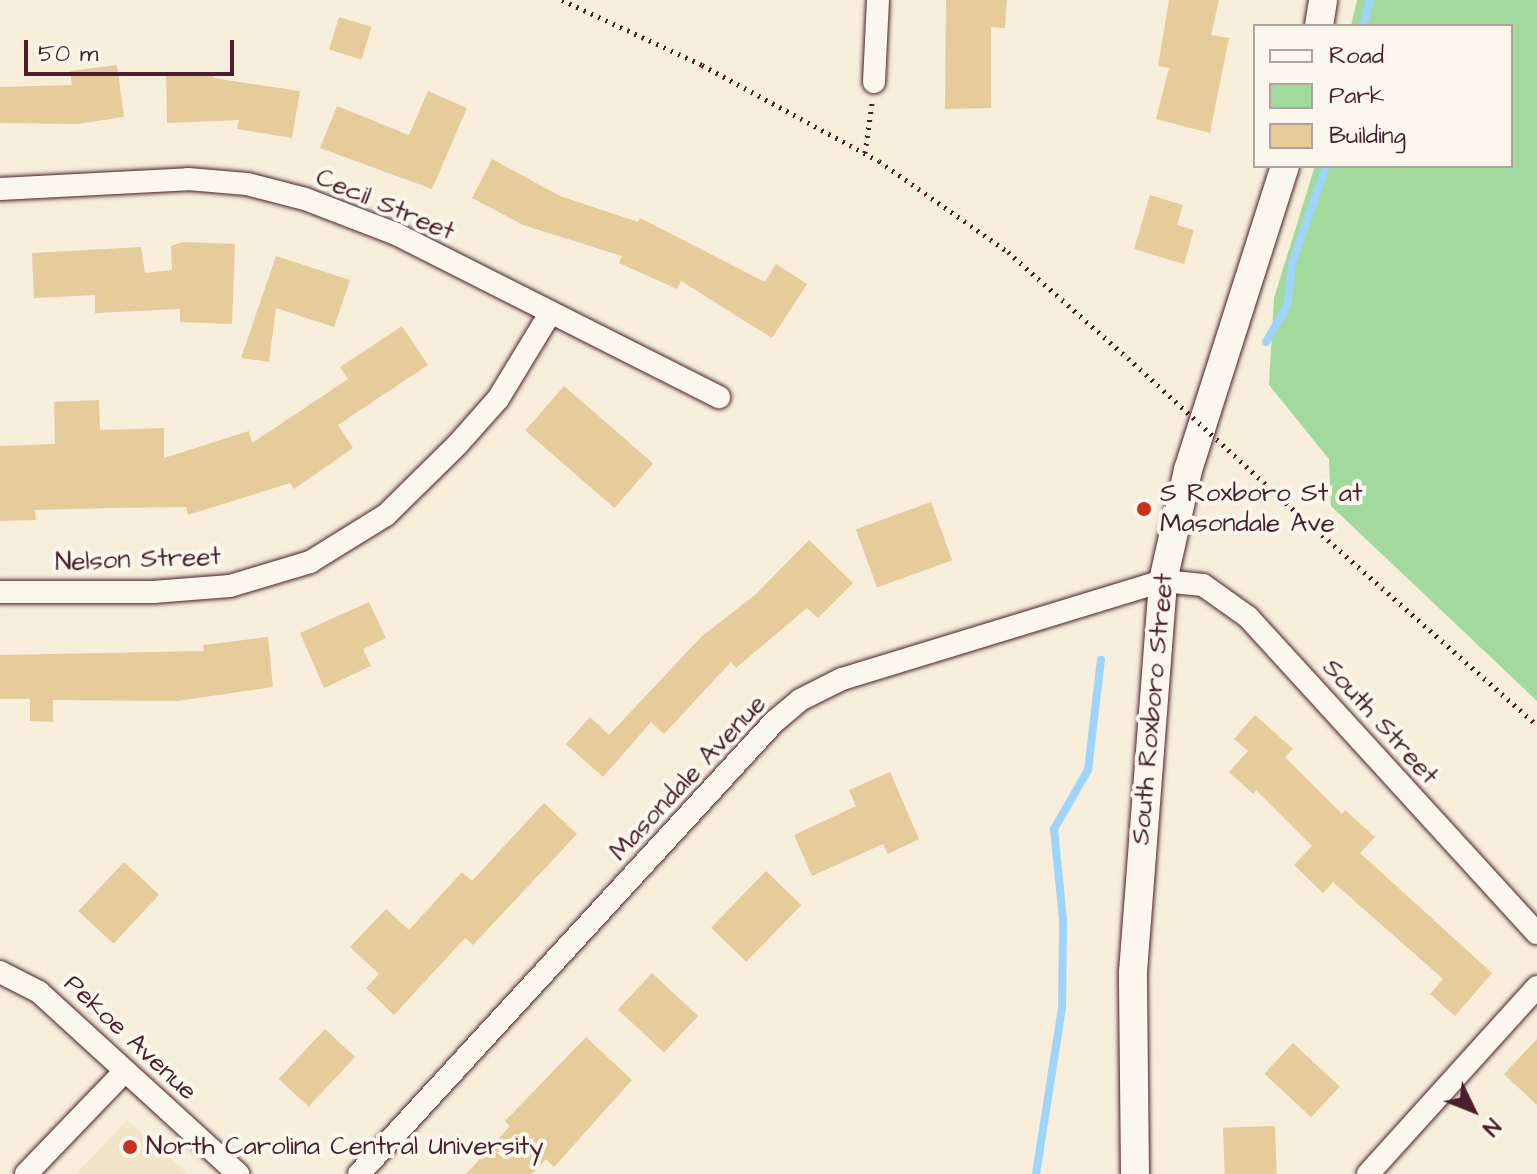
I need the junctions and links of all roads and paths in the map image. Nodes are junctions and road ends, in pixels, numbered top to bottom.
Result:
1 (562, 0) edge
2 (878, 0) edge
3 (1323, 0) edge
4 (1319, 24) edge
5 (874, 82) joint
6 (865, 153) junction
7 (1284, 168) edge
8 (0, 189) edge
9 (549, 315) junction
10 (719, 397) dead end
11 (1163, 581) junction
12 (0, 592) edge
13 (1537, 725) edge
14 (1537, 933) edge
15 (0, 972) edge
16 (1537, 987) edge
17 (125, 1071) junction
18 (26, 1174) edge
19 (238, 1174) edge
20 (359, 1174) edge
21 (1135, 1174) edge
22 (1368, 1174) edge

1 - 6 path
2 - 5 street
3 - 4 street
5 - 6 path
6 - 13 path, bridge
7 - 11 street, South Roxboro Street
8 - 9 street, Cecil Street
9 - 10 street, Cecil Street
9 - 12 street, Nelson Street
11 - 14 street, South Street
11 - 20 street, Masondale Avenue
11 - 21 street, South Roxboro Street
15 - 17 street, Pekoe Avenue
16 - 22 street
17 - 18 street
17 - 19 street, Pekoe Avenue

